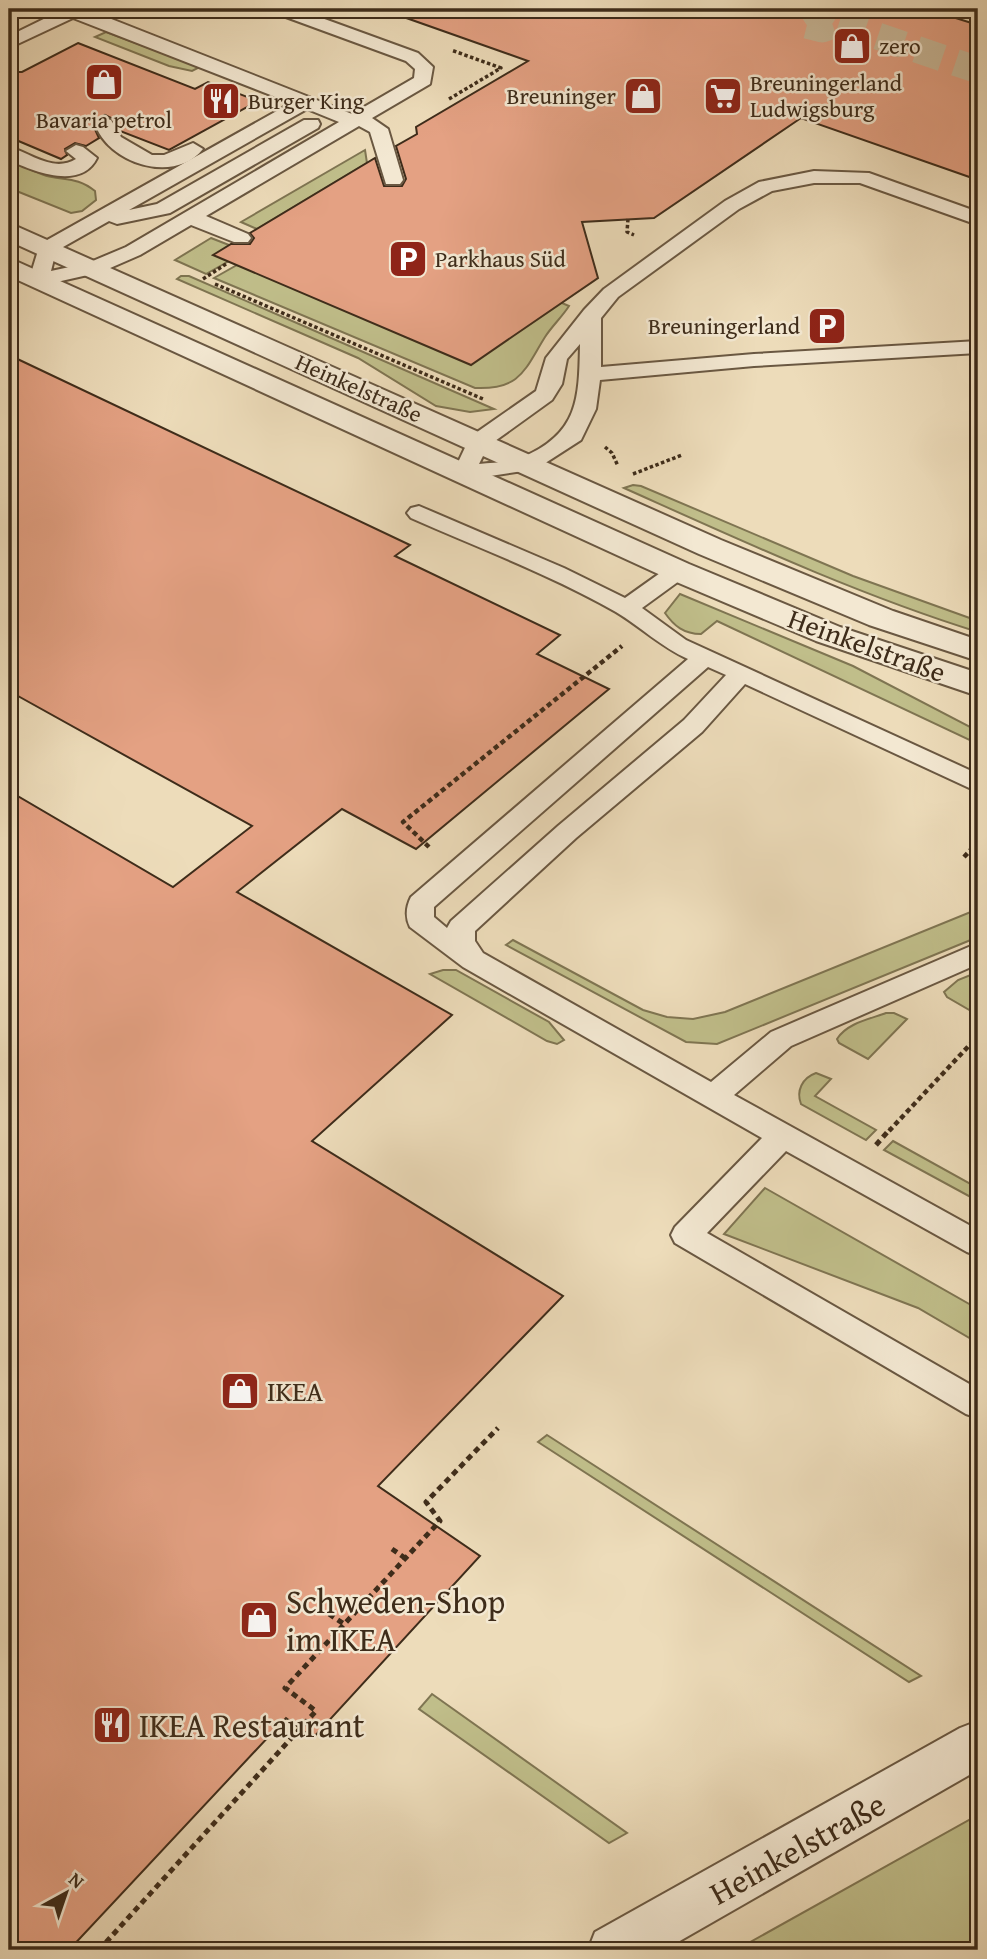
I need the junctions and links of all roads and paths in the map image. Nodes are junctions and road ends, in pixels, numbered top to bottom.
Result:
1 (281, 9) edge
2 (306, 9) edge
3 (71, 10) edge
4 (9, 43) edge
5 (373, 43) junction
6 (295, 99) junction
7 (356, 119) junction
8 (104, 124) dead end
9 (311, 124) dead end
10 (76, 151) dead end
11 (9, 153) edge
12 (393, 180) dead end
13 (163, 209) junction
14 (192, 218) junction
15 (978, 219) edge
16 (91, 222) junction
17 (9, 231) edge
18 (242, 238) dead end
19 (47, 248) junction
20 (133, 251) junction
21 (226, 265) dead end
22 (9, 266) edge
23 (94, 268) junction
24 (203, 279) dead end
25 (39, 280) junction
26 (591, 314) junction
27 (978, 347) edge
28 (590, 374) junction
29 (478, 442) junction
30 (682, 455) dead end
31 (528, 464) junction
32 (464, 473) junction
33 (627, 475) dead end
34 (419, 513) dead end
35 (710, 547) junction
36 (678, 571) junction
37 (626, 608) junction
38 (978, 651) edge
39 (705, 657) junction
40 (743, 673) junction
41 (978, 685) edge
42 (978, 784) edge
43 (978, 842) edge
44 (964, 857) dead end
45 (978, 953) edge
46 (473, 960) junction
47 (978, 1036) edge
48 (713, 1097) junction
49 (782, 1136) junction
50 (871, 1152) dead end
51 (978, 1244) edge
52 (978, 1405) edge
53 (498, 1428) dead end
54 (392, 1549) dead end
55 (405, 1559) junction
56 (329, 1614) dead end
57 (344, 1624) junction
58 (978, 1744) edge
59 (100, 1950) edge
60 (614, 1950) edge

1 - 5 lane
2 - 5 lane
3 - 4 lane
3 - 6 lane
5 - 7 lane
6 - 7 lane
6 - 8 lane
6 - 16 lane
7 - 12 lane
7 - 14 lane
9 - 13 lane
10 - 11 lane
13 - 16 lane
13 - 20 lane
14 - 18 lane
14 - 20 lane
15 - 26 lane
16 - 19 lane
17 - 19 street, Heinkelstraße
19 - 23 street, Heinkelstraße
19 - 25 lane
20 - 23 lane
21 - 24 path
22 - 25 street, Heinkelstraße
23 - 25 lane
23 - 29 street, Heinkelstraße
25 - 32 street, Heinkelstraße
26 - 28 lane
26 - 29 lane
27 - 28 lane
28 - 31 lane
29 - 31 street, Heinkelstraße
29 - 32 lane
30 - 33 path
31 - 32 lane
31 - 35 street, Heinkelstraße
32 - 36 street, Heinkelstraße
34 - 37 lane
35 - 36 street
35 - 38 street, Heinkelstraße
36 - 37 lane
36 - 41 street, Heinkelstraße
37 - 39 lane
39 - 40 lane
39 - 46 lane
40 - 42 lane
40 - 46 lane
43 - 44 path
45 - 48 lane
46 - 48 lane
47 - 50 path
48 - 49 lane
49 - 51 lane
49 - 52 lane
53 - 55 path
54 - 55 path
55 - 57 path
56 - 57 path
57 - 59 path
58 - 60 street, Heinkelstraße

